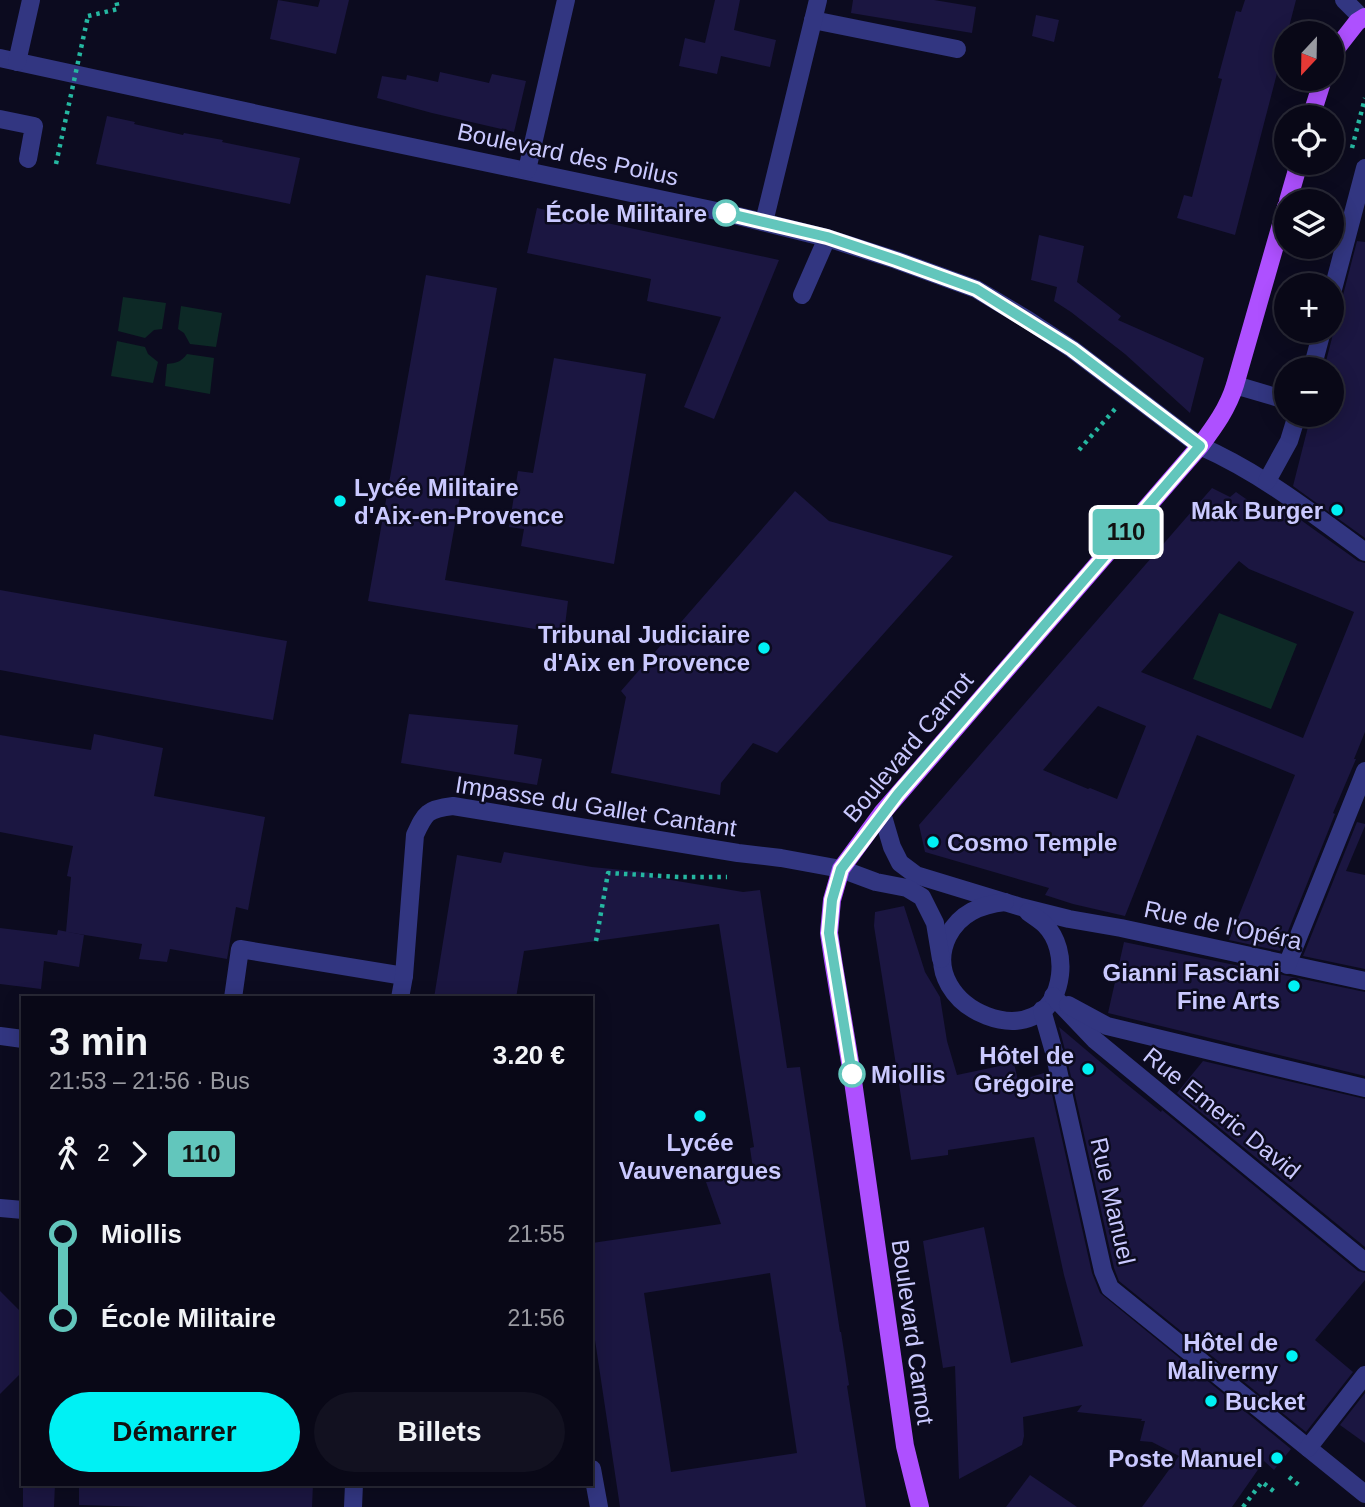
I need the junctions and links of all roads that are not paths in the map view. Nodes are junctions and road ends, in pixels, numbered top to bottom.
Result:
1 (31, 0) edge
2 (566, 0) edge
3 (818, 0) edge
4 (1344, 0) edge
5 (1364, 18) edge
6 (813, 20) junction
7 (1344, 39) edge
8 (957, 49) dead end
9 (9, 60) edge
10 (0, 119) edge
11 (28, 159) dead end
12 (1365, 168) edge
13 (527, 170) junction
14 (764, 222) junction
15 (827, 237) junction
16 (1274, 249) edge
17 (1337, 273) edge
18 (802, 295) dead end
19 (1235, 385) junction
20 (1274, 396) edge
21 (1293, 427) edge
22 (1200, 446) junction
23 (1266, 481) junction
24 (1365, 552) edge
25 (1365, 771) edge
26 (883, 813) junction
27 (841, 869) junction
28 (1013, 905) junction
29 (941, 958) junction
30 (1287, 965) junction
31 (404, 976) junction
32 (1365, 981) edge
33 (233, 996) edge
34 (400, 996) edge
35 (1048, 1003) junction
36 (0, 1036) edge
37 (21, 1039) edge
38 (1365, 1088) edge
39 (0, 1208) edge
40 (21, 1210) edge
41 (1365, 1262) edge
42 (1365, 1375) edge
43 (1308, 1448) junction
44 (593, 1474) edge
45 (354, 1486) edge
46 (1365, 1494) edge
47 (354, 1507) edge
48 (599, 1507) edge
49 (920, 1507) edge

1 - 9 street
2 - 13 street
3 - 6 street
4 - 5 street
5 - 7 main road
6 - 8 street
6 - 14 street
9 - 13 street, Boulevard des Poilus
10 - 11 street
12 - 17 street
13 - 14 street, Boulevard des Poilus
14 - 15 street, Boulevard des Poilus
15 - 18 street
15 - 22 street, Boulevard des Poilus
16 - 19 main road, Boulevard Carnot
19 - 20 street
19 - 22 main road, Boulevard Carnot
21 - 23 street
22 - 23 street, Boulevard des Poilus
22 - 26 main road, Boulevard Carnot
23 - 24 street, Boulevard des Poilus
25 - 30 street
26 - 27 main road, Boulevard Carnot
26 - 28 street, Rue de l'Opéra
27 - 29 street, Impasse du Gallet Cantant
27 - 31 street, Impasse du Gallet Cantant
27 - 49 main road, Boulevard Carnot
28 - 29 street
28 - 30 street, Rue de l'Opéra
28 - 35 street
29 - 35 street
30 - 32 street, Rue de l'Opéra
31 - 33 street
31 - 34 street, Impasse du Gallet Cantant
35 - 38 street
35 - 41 street, Rue Emeric David
35 - 43 street, Rue Manuel
36 - 37 street
39 - 40 street
42 - 43 street
43 - 46 street, Rue Manuel
44 - 48 street
45 - 47 street

